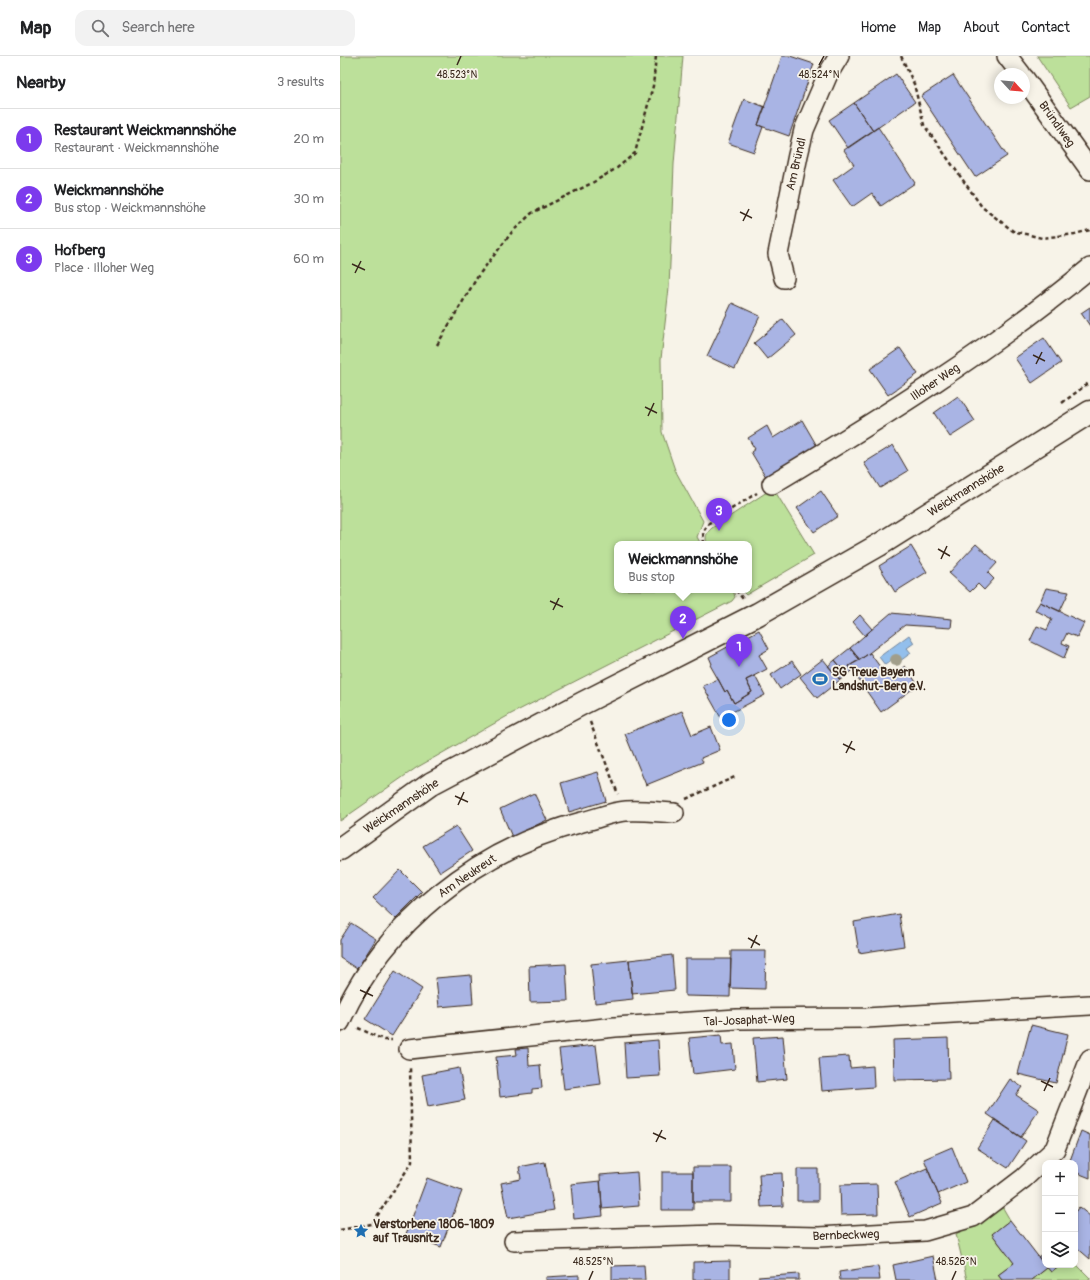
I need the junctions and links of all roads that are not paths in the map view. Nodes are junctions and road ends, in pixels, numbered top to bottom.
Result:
1 (839, 56) edge
2 (1007, 56) edge
3 (1016, 68) edge
4 (1030, 86) edge
5 (1090, 170) edge
6 (1090, 268) edge
7 (784, 278) dead end
8 (1090, 412) edge
9 (772, 484) road end
10 (674, 813) road end
11 (340, 849) edge
12 (1090, 1005) edge
13 (340, 1021) edge
14 (409, 1049) road end
15 (1090, 1058) edge
16 (514, 1241) dead end

1 - 7 street, Am Bründl
2 - 3 street
4 - 5 street, Bründlweg
6 - 9 street, Illoher Weg
8 - 11 street, Weickmannshöhe
10 - 13 street, Am Neukreut
12 - 14 street, Tal-Josaphat-Weg
15 - 16 street, Bernbeckweg

